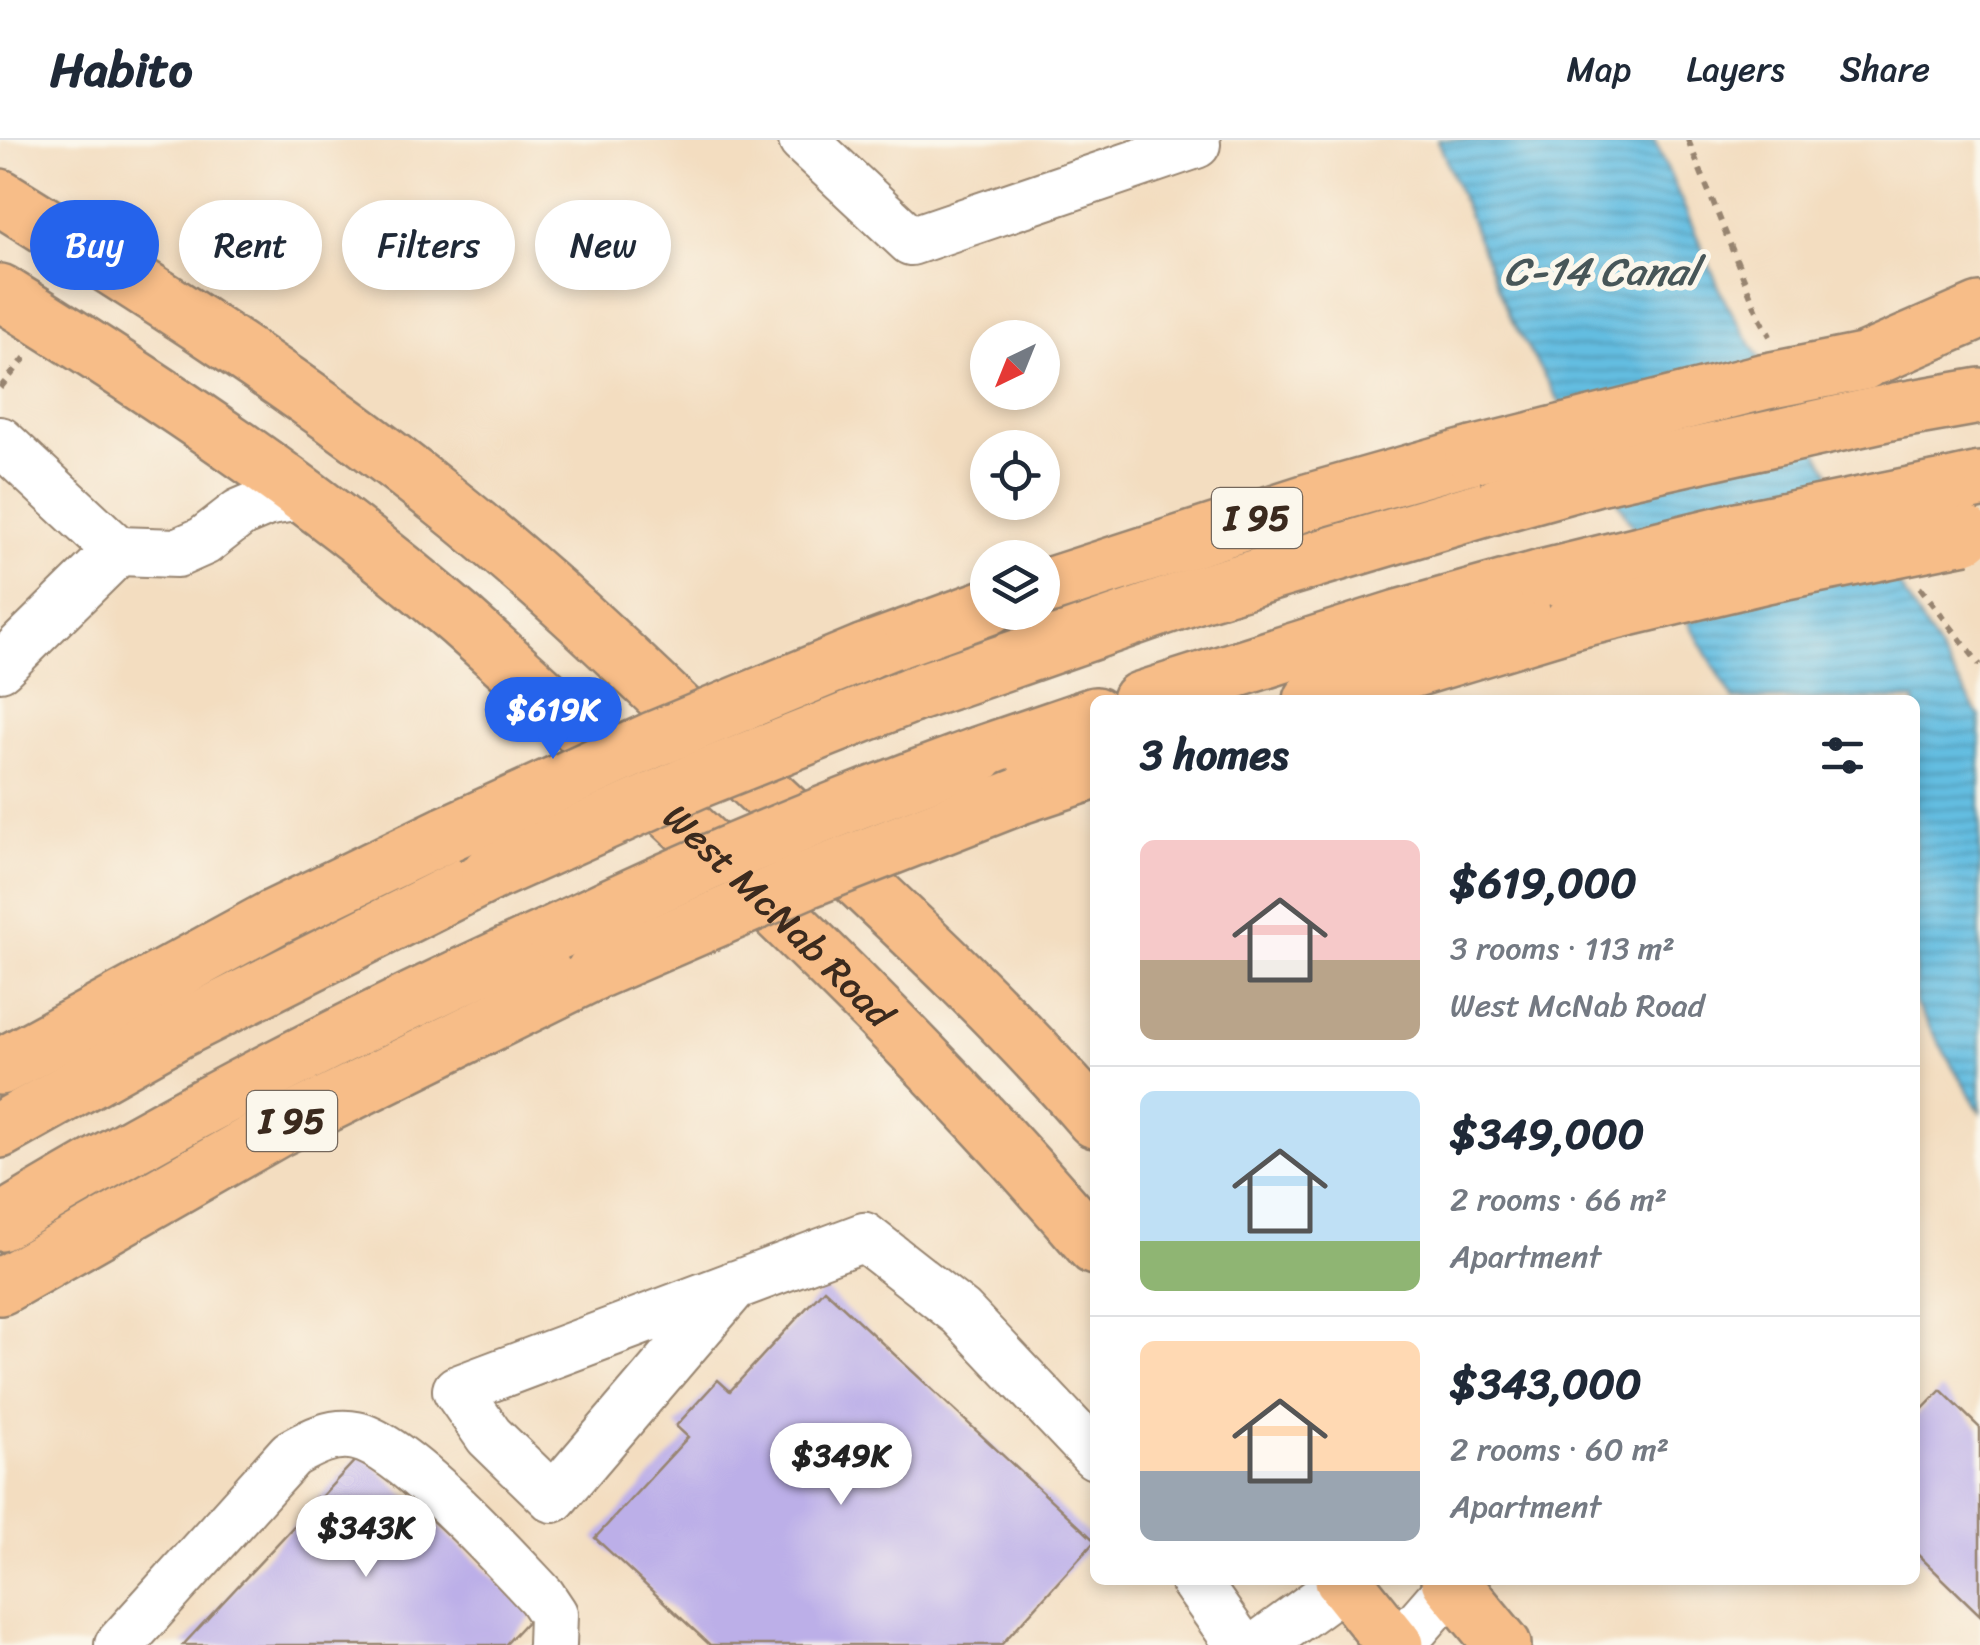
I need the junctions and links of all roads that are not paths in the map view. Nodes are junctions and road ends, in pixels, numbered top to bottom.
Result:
1 (803, 140) edge
2 (1194, 142) edge
3 (0, 197) edge
4 (0, 292) edge
5 (1980, 311) edge
6 (1980, 341) edge
7 (1863, 362) junction
8 (1980, 396) edge
9 (0, 441) edge
10 (305, 494) junction
11 (1966, 509) edge
12 (118, 551) junction
13 (1060, 582) edge
14 (970, 614) edge
15 (0, 667) edge
16 (1156, 695) edge
17 (1329, 695) edge
18 (1090, 717) edge
19 (1090, 773) edge
20 (0, 1067) edge
21 (1090, 1114) edge
22 (0, 1130) edge
23 (0, 1223) edge
24 (1090, 1241) edge
25 (734, 1285) junction
26 (0, 1287) edge
27 (1090, 1451) edge
28 (1198, 1585) edge
29 (1341, 1585) edge
30 (1349, 1585) edge
31 (1448, 1585) edge
32 (1453, 1585) edge
33 (119, 1645) edge
34 (552, 1645) edge
35 (1240, 1645) edge
36 (1260, 1645) edge
37 (1398, 1645) edge
38 (1503, 1645) edge

1 - 2 street
3 - 21 main road
4 - 10 main road, West McNab Road
5 - 7 main road
6 - 7 main road, I 95
7 - 13 main road, I 95, bridge
8 - 22 main road, bridge
9 - 12 street
10 - 12 street
10 - 24 main road, West McNab Road
11 - 16 main road, bridge
11 - 17 main road, bridge
12 - 15 street
14 - 20 main road, bridge
18 - 23 main road, bridge
19 - 26 main road, I 95, bridge
25 - 25 street
25 - 27 street
28 - 35 street
29 - 36 street
30 - 37 main road
31 - 37 street
32 - 38 main road
33 - 34 street

